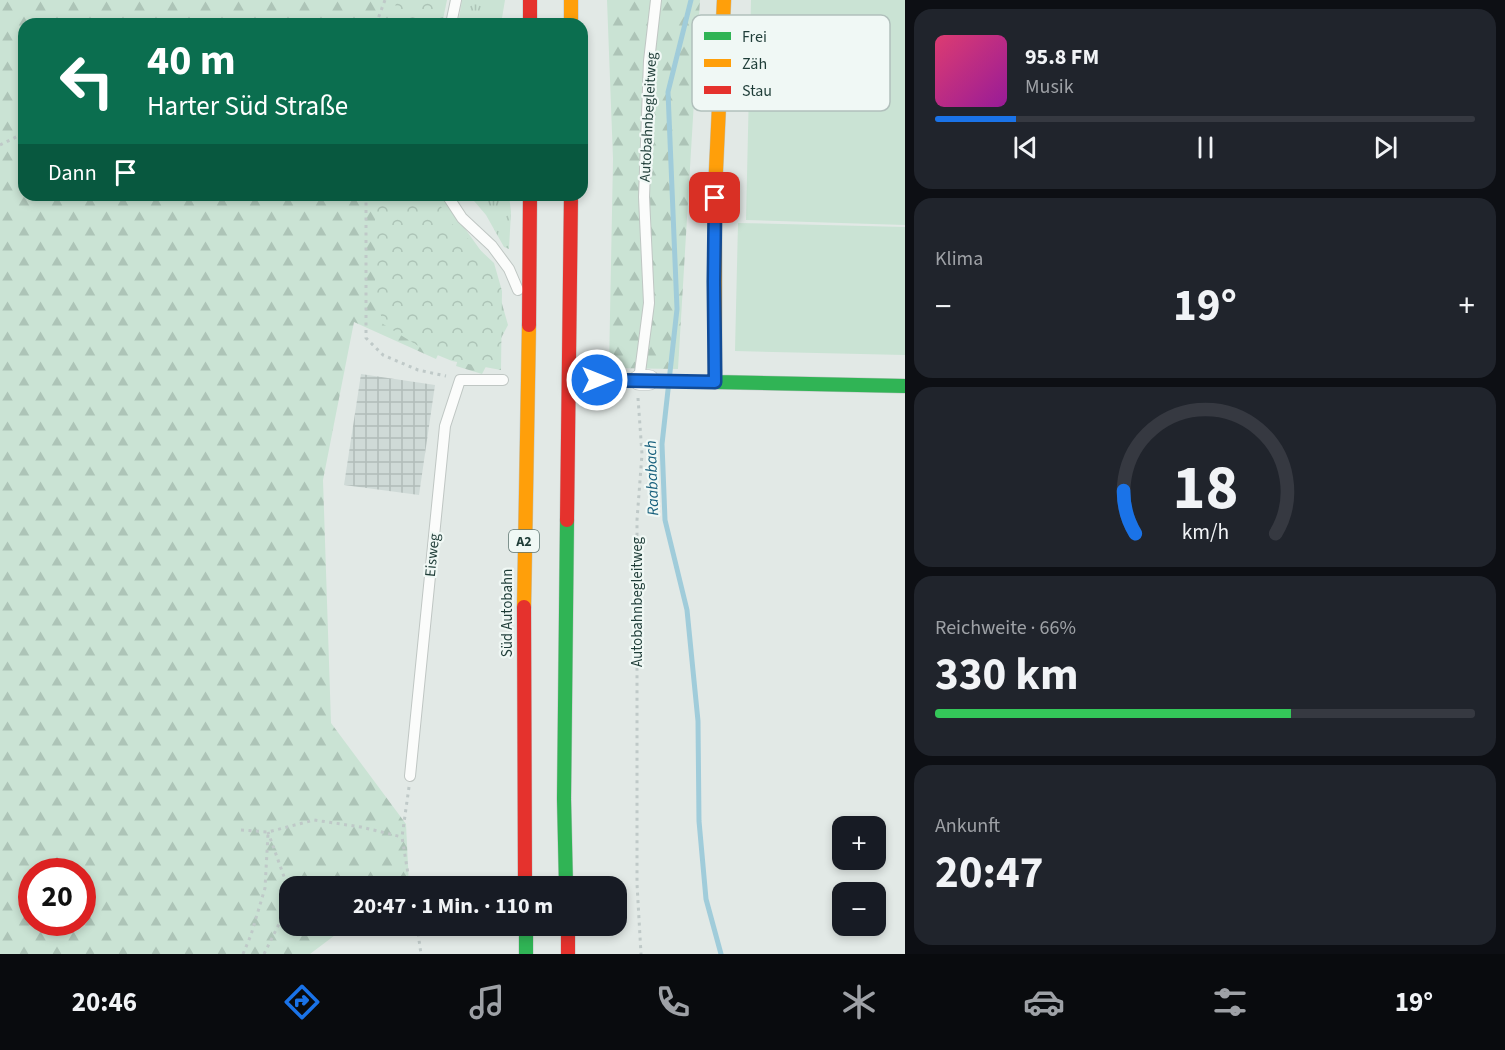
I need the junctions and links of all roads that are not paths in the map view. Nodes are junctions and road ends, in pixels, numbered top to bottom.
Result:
1 (456, 0) edge
2 (530, 0) edge
3 (571, 0) edge
4 (656, 0) edge
5 (724, 0) edge
6 (723, 15) edge
7 (452, 18) edge
8 (530, 18) edge
9 (571, 18) edge
10 (717, 111) edge
11 (451, 201) edge
12 (530, 201) edge
13 (571, 201) edge
14 (529, 315) junction
15 (503, 380) dead end
16 (597, 380) dead end
17 (644, 380) junction
18 (715, 382) junction
19 (905, 386) edge
20 (410, 777) road end
21 (525, 876) edge
22 (567, 876) edge
23 (526, 936) edge
24 (568, 936) edge
25 (526, 954) edge
26 (568, 954) edge

1 - 7 lane
2 - 8 main road
3 - 9 main road
4 - 17 lane, Autobahnbegleitweg
5 - 6 main road
10 - 18 main road
11 - 14 lane
12 - 14 main road, Süd Autobahn / A2
13 - 22 main road
14 - 21 main road, Süd Autobahn / A2
15 - 20 lane, Eisweg
16 - 17 lane
17 - 18 lane
18 - 19 main road
23 - 25 main road
24 - 26 main road

